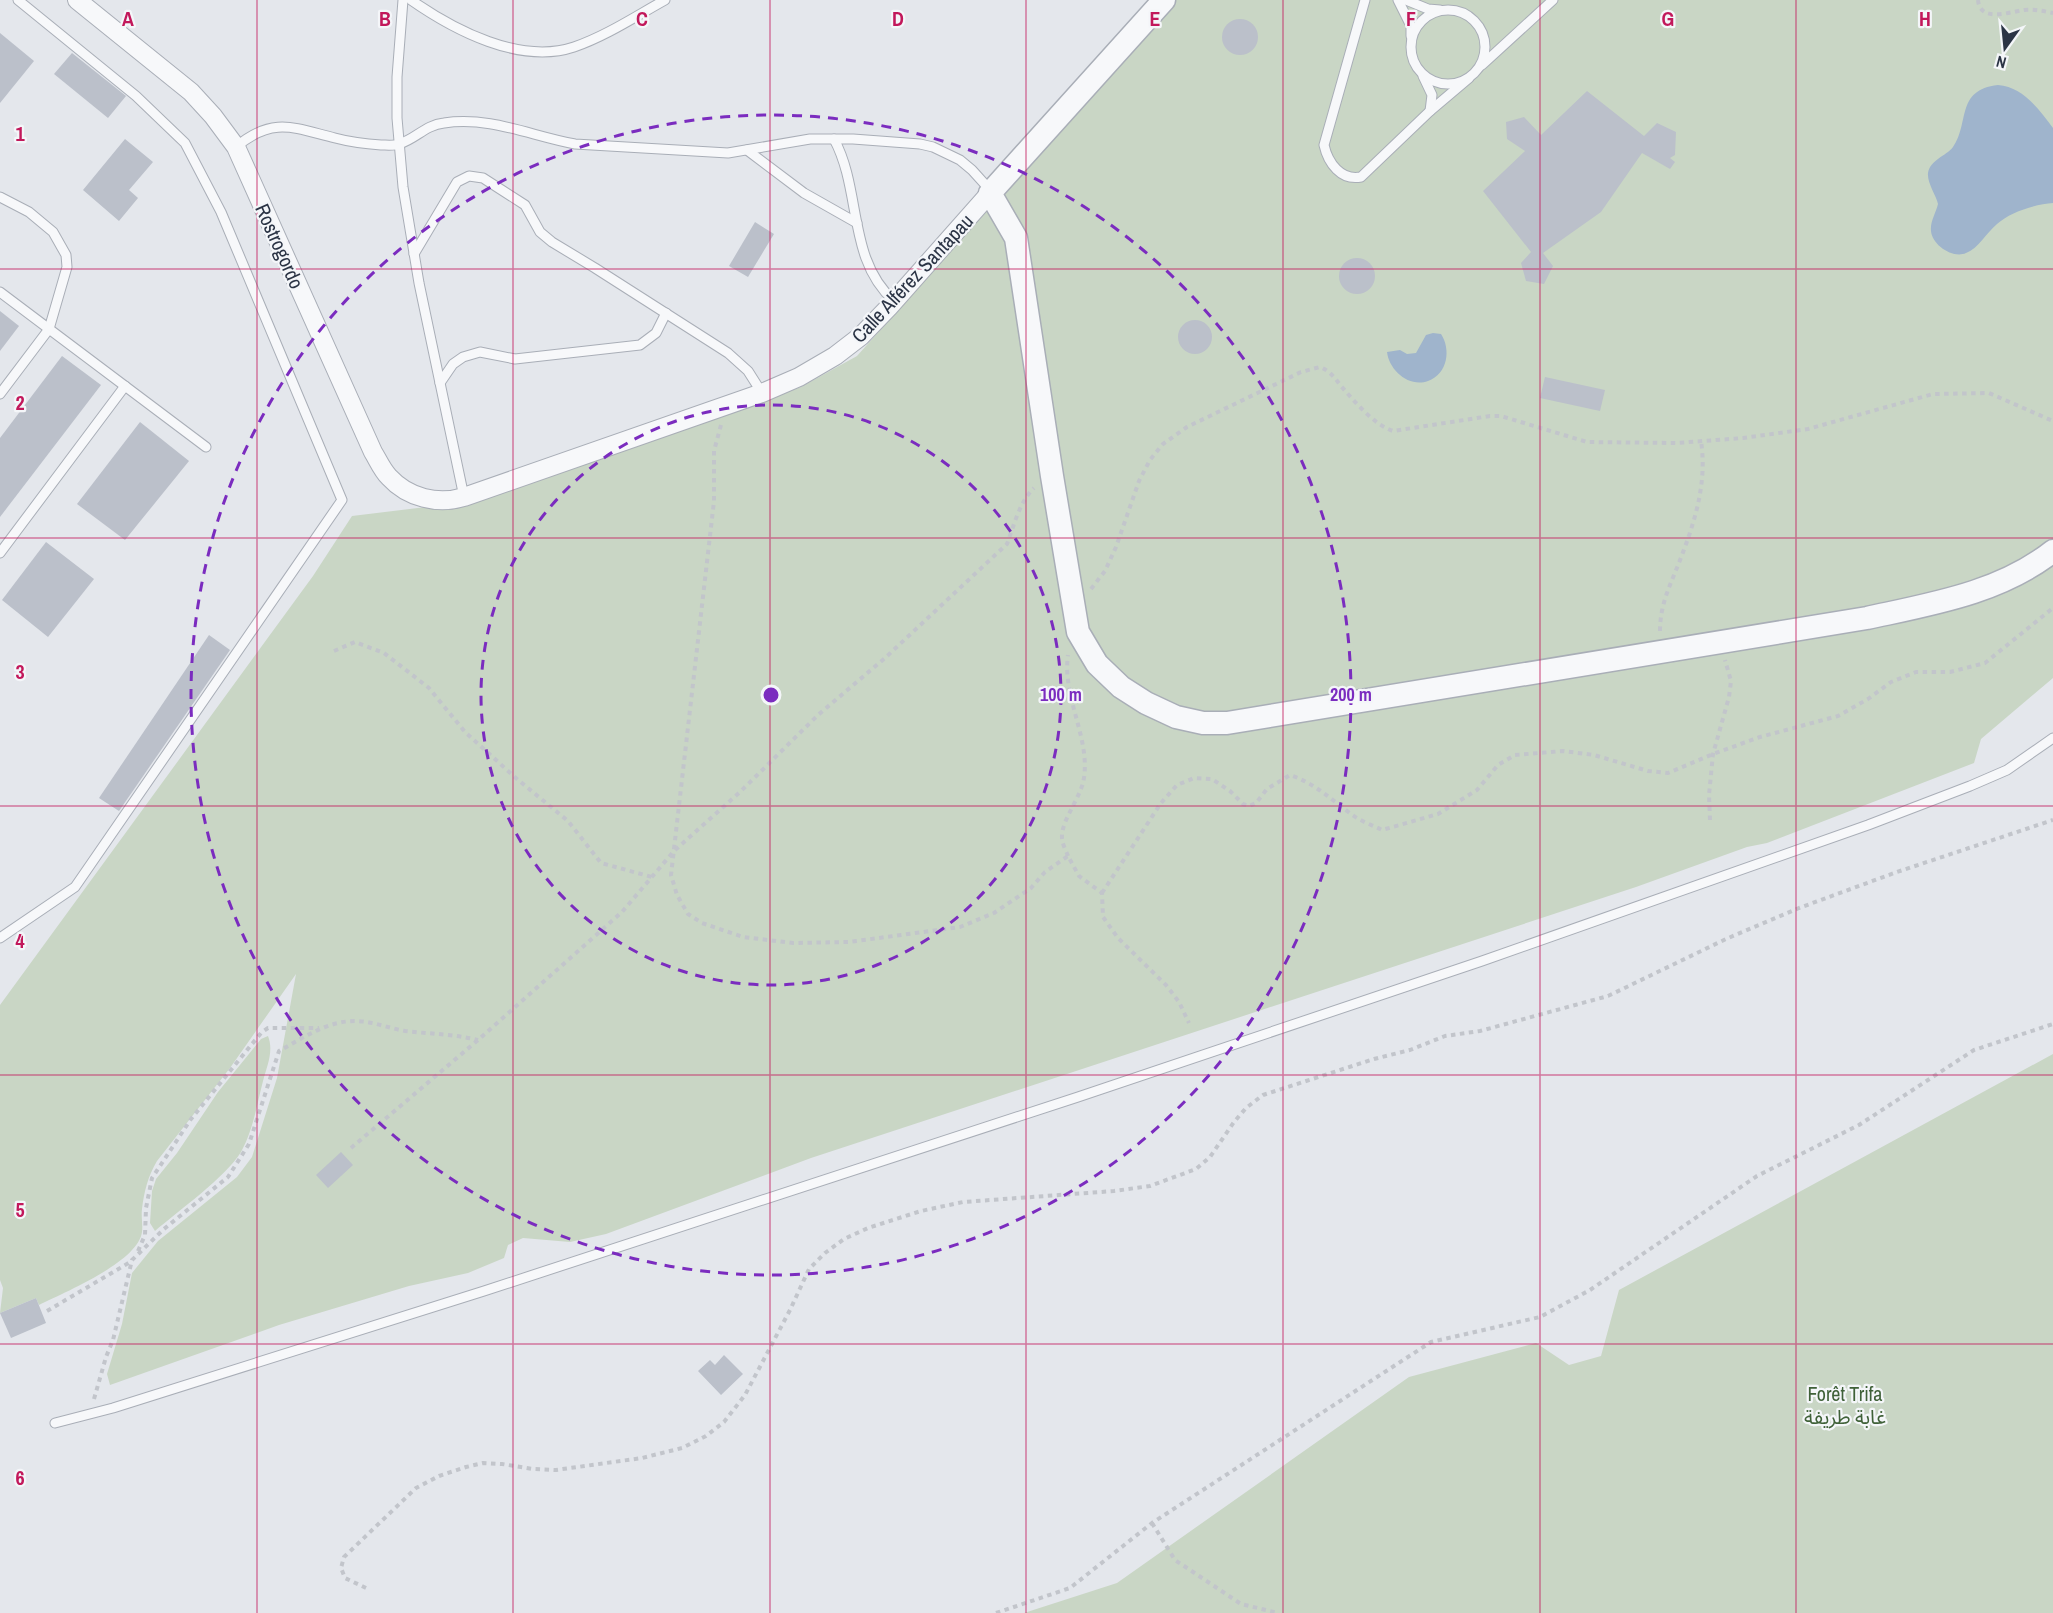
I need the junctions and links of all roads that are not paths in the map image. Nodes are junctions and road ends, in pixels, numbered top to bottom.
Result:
1 (18, 0) edge
2 (77, 0) edge
3 (404, 0) edge
4 (411, 0) edge
5 (665, 0) edge
6 (1164, 0) edge
7 (1365, 0) edge
8 (1398, 0) edge
9 (1406, 0) edge
10 (1553, 0) edge
11 (1442, 10) junction
12 (1410, 43) junction
13 (1480, 67) junction
14 (1422, 74) junction
15 (1469, 78) junction
16 (1430, 111) junction
17 (834, 139) junction
18 (399, 145) junction
19 (236, 147) junction
20 (747, 150) junction
21 (991, 193) junction
22 (0, 196) edge
23 (857, 223) junction
24 (414, 254) junction
25 (0, 292) edge
26 (894, 301) junction
27 (666, 313) junction
28 (49, 329) junction
29 (440, 383) junction
30 (125, 386) junction
31 (762, 393) junction
32 (0, 394) edge
33 (206, 447) dead end
34 (458, 499) junction
35 (2053, 551) edge
36 (0, 553) edge
37 (2053, 738) edge
38 (0, 938) edge
39 (55, 1423) dead end

1 - 38 lane
2 - 19 street, Rostrogordo
3 - 18 lane
4 - 5 lane
6 - 21 street, Calle Alférez Santapau
7 - 16 lane
8 - 12 lane
9 - 11 lane
10 - 13 lane
11 - 12 lane
11 - 13 lane
12 - 14 lane
13 - 15 lane
14 - 15 lane
14 - 16 lane
15 - 16 lane
17 - 20 lane
17 - 21 lane
17 - 23 lane
18 - 19 lane
18 - 20 lane
18 - 24 lane
19 - 34 street, Rostrogordo
20 - 23 lane
21 - 26 street, Calle Alférez Santapau
21 - 35 street
22 - 28 lane
23 - 26 lane
24 - 27 lane
24 - 29 lane
25 - 28 lane
26 - 31 street, Calle Alférez Santapau
27 - 29 lane
27 - 31 lane
28 - 30 lane
28 - 32 lane
29 - 34 lane
30 - 33 lane
30 - 36 lane
31 - 34 street, Calle Alférez Santapau
37 - 39 lane

